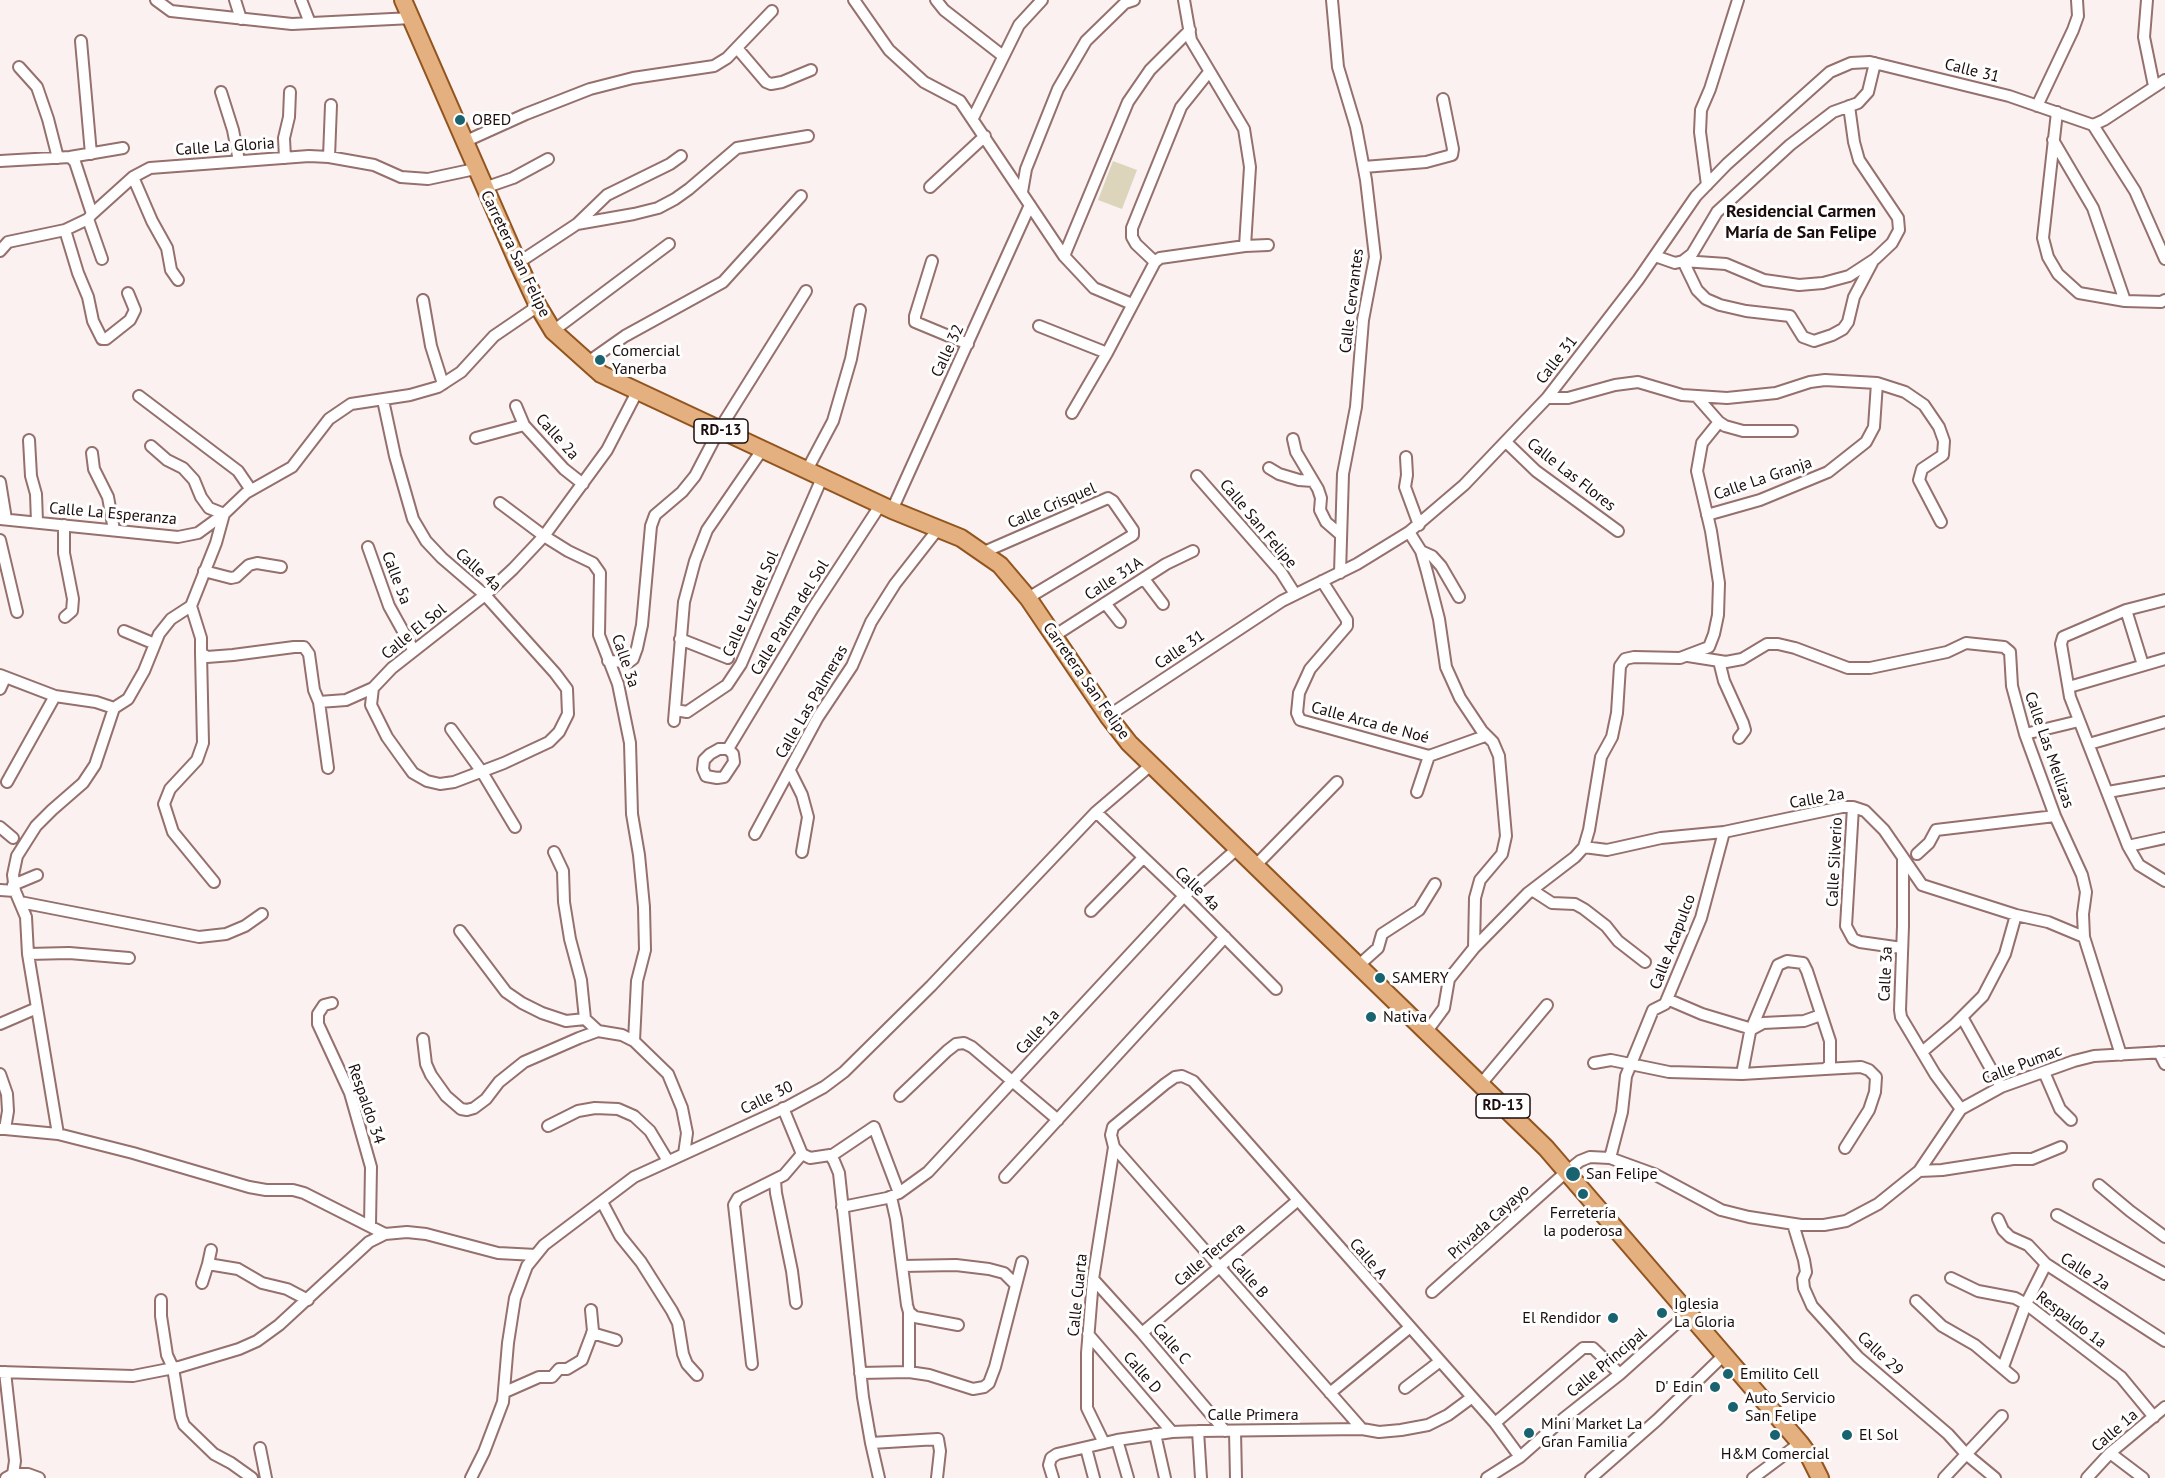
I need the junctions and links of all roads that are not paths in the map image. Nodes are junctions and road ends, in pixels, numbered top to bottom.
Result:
1 (156, 0) edge
2 (235, 0) edge
3 (301, 0) edge
4 (403, 0) edge
5 (854, 0) edge
6 (936, 0) edge
7 (1134, 0) edge
8 (1184, 0) edge
9 (1332, 0) edge
10 (1738, 0) edge
11 (2077, 0) edge
12 (2147, 0) edge
13 (1038, 1) edge
14 (772, 11) dead end
15 (412, 18) junction
16 (241, 19) junction
17 (310, 23) junction
18 (1190, 30) junction
19 (81, 41) dead end
20 (737, 48) junction
21 (1003, 57) junction
22 (1875, 63) junction
23 (19, 67) dead end
24 (811, 70) dead end
25 (1209, 72) junction
26 (2165, 80) edge
27 (2154, 86) junction
28 (220, 92) dead end
29 (290, 92) dead end
30 (1443, 99) dead end
31 (332, 105) dead end
32 (1849, 106) junction
33 (2037, 106) junction
34 (2057, 112) junction
35 (973, 118) junction
36 (2093, 125) junction
37 (808, 136) dead end
38 (985, 136) junction
39 (2053, 139) junction
40 (465, 142) junction
41 (123, 148) dead end
42 (91, 154) junction
43 (681, 156) dead end
44 (70, 157) junction
45 (329, 157) junction
46 (58, 158) junction
47 (285, 158) junction
48 (548, 159) dead end
49 (0, 161) edge
50 (239, 161) junction
51 (1364, 167) junction
52 (476, 169) junction
53 (133, 177) junction
54 (1707, 185) junction
55 (930, 187) dead end
56 (484, 188) junction
57 (1022, 192) junction
58 (801, 196) dead end
59 (1030, 204) junction
60 (90, 216) junction
61 (577, 224) junction
62 (65, 230) junction
63 (669, 244) dead end
64 (1268, 245) dead end
65 (1245, 246) junction
66 (0, 251) edge
67 (1064, 256) junction
68 (1654, 256) junction
69 (102, 259) dead end
70 (1875, 259) junction
71 (2165, 259) edge
72 (932, 261) dead end
73 (1683, 261) junction
74 (1155, 262) junction
75 (518, 263) junction
76 (178, 280) dead end
77 (806, 291) dead end
78 (128, 293) dead end
79 (423, 300) dead end
80 (2165, 300) edge
81 (2125, 301) junction
82 (1132, 304) junction
83 (538, 306) junction
84 (860, 310) dead end
85 (1039, 326) dead end
86 (553, 331) junction
87 (968, 344) junction
88 (1107, 353) junction
89 (588, 362) junction
90 (1877, 383) junction
91 (443, 384) junction
92 (637, 392) junction
93 (140, 396) dead end
94 (1697, 397) junction
95 (1547, 398) junction
96 (383, 400) junction
97 (516, 406) dead end
98 (1072, 413) dead end
99 (1719, 422) junction
100 (524, 425) junction
101 (719, 430) junction
102 (1792, 431) dead end
103 (476, 438) dead end
104 (1293, 439) dead end
105 (29, 440) dead end
106 (1506, 442) junction
107 (151, 446) dead end
108 (762, 450) junction
109 (92, 453) dead end
110 (1406, 457) dead end
111 (1269, 468) dead end
112 (807, 470) junction
113 (1197, 476) dead end
114 (822, 478) junction
115 (1313, 481) junction
116 (0, 482) edge
117 (583, 484) junction
118 (252, 489) junction
119 (501, 503) dead end
120 (886, 507) junction
121 (224, 514) junction
122 (1707, 515) junction
123 (3, 519) edge
124 (37, 522) junction
125 (1941, 522) dead end
126 (64, 525) junction
127 (1419, 525) junction
128 (938, 528) junction
129 (114, 530) junction
130 (1618, 531) dead end
131 (1409, 532) junction
132 (544, 536) junction
133 (1341, 536) junction
134 (0, 540) edge
135 (368, 548) dead end
136 (1421, 551) junction
137 (984, 552) junction
138 (1192, 552) dead end
139 (280, 567) dead end
140 (204, 571) junction
141 (1340, 573) junction
142 (1143, 579) junction
143 (1322, 581) junction
144 (1295, 594) junction
145 (485, 595) junction
146 (1459, 597) dead end
147 (1028, 598) junction
148 (2165, 600) edge
149 (1105, 603) junction
150 (1163, 604) dead end
151 (191, 606) junction
152 (2126, 610) junction
153 (17, 612) dead end
154 (65, 617) dead end
155 (1120, 622) dead end
156 (124, 631) dead end
157 (1054, 636) junction
158 (680, 639) junction
159 (155, 644) junction
160 (414, 651) junction
161 (201, 653) junction
162 (1688, 656) junction
163 (728, 658) dead end
164 (2165, 659) edge
165 (608, 661) junction
166 (1719, 662) junction
167 (2143, 665) junction
168 (2, 676) edge
169 (2069, 687) junction
170 (372, 688) junction
171 (0, 689) edge
172 (55, 696) junction
173 (319, 702) junction
174 (114, 708) junction
175 (675, 710) junction
176 (1108, 716) junction
177 (674, 721) dead end
178 (2079, 721) junction
179 (2165, 722) edge
180 (451, 729) dead end
181 (2025, 734) junction
182 (1485, 736) junction
183 (1739, 738) dead end
184 (2089, 744) junction
185 (728, 749) dead end
186 (1429, 756) junction
187 (1151, 765) junction
188 (328, 768) dead end
189 (790, 771) junction
190 (482, 772) junction
191 (7, 782) dead end
192 (1337, 782) dead end
193 (2165, 782) edge
194 (1416, 792) dead end
195 (2108, 792) junction
196 (1853, 807) junction
197 (1096, 812) junction
198 (2055, 816) junction
199 (0, 827) edge
200 (515, 827) dead end
201 (1724, 832) junction
202 (755, 834) dead end
203 (13, 838) dead end
204 (2165, 838) edge
205 (2128, 846) junction
206 (1584, 847) junction
207 (1238, 848) junction
208 (554, 852) dead end
209 (802, 852) dead end
210 (1917, 854) dead end
211 (1143, 858) junction
212 (1903, 858) junction
213 (1256, 865) junction
214 (37, 875) dead end
215 (2165, 881) edge
216 (214, 882) dead end
217 (1435, 884) dead end
218 (14, 888) junction
219 (0, 890) edge
220 (1532, 890) junction
221 (1184, 896) junction
222 (20, 902) junction
223 (1091, 911) dead end
224 (262, 914) dead end
225 (2016, 915) junction
226 (460, 931) dead end
227 (1225, 937) junction
228 (2084, 937) junction
229 (1474, 948) junction
230 (1902, 948) junction
231 (28, 954) junction
232 (129, 958) dead end
233 (1645, 962) dead end
234 (1359, 965) junction
235 (1276, 989) dead end
236 (1667, 999) junction
237 (332, 1003) dead end
238 (1547, 1005) dead end
239 (37, 1008) junction
240 (1821, 1015) junction
241 (1962, 1017) junction
242 (585, 1019) junction
243 (0, 1024) edge
244 (1752, 1029) junction
245 (598, 1031) junction
246 (1428, 1031) junction
247 (423, 1039) dead end
248 (634, 1041) junction
249 (1922, 1052) junction
250 (2162, 1052) edge
251 (2121, 1055) junction
252 (1594, 1063) dead end
253 (1631, 1064) junction
254 (2165, 1065) edge
255 (1825, 1069) junction
256 (2044, 1071) junction
257 (0, 1074) edge
258 (1742, 1074) junction
259 (1193, 1081) joint
260 (1012, 1082) junction
261 (1481, 1084) junction
262 (2001, 1087) junction
263 (900, 1096) dead end
264 (783, 1108) junction
265 (1961, 1109) junction
266 (1059, 1120) junction
267 (2071, 1120) dead end
268 (548, 1126) dead end
269 (3, 1129) edge
270 (58, 1134) junction
271 (1114, 1147) junction
272 (2061, 1147) dead end
273 (1845, 1148) dead end
274 (684, 1154) junction
275 (802, 1154) junction
276 (831, 1156) junction
277 (1610, 1158) junction
278 (668, 1161) junction
279 (1919, 1171) junction
280 (1565, 1173) junction
281 (1005, 1178) dead end
282 (775, 1181) junction
283 (2098, 1185) dead end
284 (895, 1195) junction
285 (1297, 1201) junction
286 (602, 1202) junction
287 (842, 1207) junction
288 (2057, 1215) dead end
289 (1998, 1219) dead end
290 (1793, 1224) junction
291 (370, 1226) junction
292 (385, 1234) junction
293 (2165, 1237) edge
294 (211, 1250) dead end
295 (536, 1255) junction
296 (1023, 1262) dead end
297 (208, 1264) junction
298 (2046, 1264) junction
299 (902, 1266) junction
300 (1219, 1267) junction
301 (2165, 1274) edge
302 (1951, 1278) dead end
303 (1093, 1279) junction
304 (202, 1283) dead end
305 (1016, 1285) junction
306 (1432, 1292) dead end
307 (161, 1300) dead end
308 (308, 1300) junction
309 (1916, 1301) dead end
310 (796, 1303) dead end
311 (2026, 1304) junction
312 (591, 1310) dead end
313 (909, 1312) junction
314 (1688, 1313) junction
315 (958, 1325) dead end
316 (1409, 1328) junction
317 (592, 1333) junction
318 (1142, 1333) junction
319 (1088, 1334) junction
320 (616, 1340) dead end
321 (2165, 1341) edge
322 (1724, 1355) junction
323 (1439, 1362) junction
324 (752, 1364) dead end
325 (2003, 1367) junction
326 (173, 1368) junction
327 (2, 1372) edge
328 (909, 1372) junction
329 (860, 1373) junction
330 (1620, 1374) junction
331 (697, 1375) dead end
332 (2013, 1377) dead end
333 (1405, 1388) dead end
334 (505, 1392) junction
335 (1330, 1393) junction
336 (1471, 1398) junction
337 (2165, 1407) edge
338 (2002, 1416) dead end
339 (2154, 1417) junction
340 (1495, 1423) junction
341 (1362, 1429) junction
342 (1198, 1431) junction
343 (1230, 1431) junction
344 (1172, 1432) junction
345 (1155, 1434) junction
346 (1117, 1440) junction
347 (870, 1443) junction
348 (1104, 1443) junction
349 (1800, 1443) junction
350 (260, 1448) dead end
351 (1086, 1448) junction
352 (1966, 1454) junction
353 (2110, 1454) junction
354 (1520, 1457) junction
355 (10, 1476) edge
356 (39, 1478) edge
357 (252, 1478) edge
358 (266, 1478) edge
359 (471, 1478) edge
360 (879, 1478) edge
361 (937, 1478) edge
362 (1053, 1478) edge
363 (1094, 1478) edge
364 (1128, 1478) edge
365 (1165, 1478) edge
366 (1201, 1478) edge
367 (1236, 1478) edge
368 (1487, 1478) edge
369 (1591, 1478) edge
370 (1753, 1478) edge
371 (1820, 1478) edge
372 (1944, 1478) edge
373 (1995, 1478) edge
374 (2086, 1478) edge
375 (2143, 1478) edge

1 - 16 street
2 - 16 street
3 - 17 street
4 - 15 main road, Carretera San Felipe / RD-13
5 - 35 street
6 - 21 street
7 - 57 street
8 - 18 street
9 - 51 street, Calle Cervantes
10 - 54 street
11 - 33 street
12 - 27 street
13 - 21 street
14 - 20 street
15 - 17 street
15 - 40 main road, Carretera San Felipe / RD-13
16 - 17 street
18 - 25 street
18 - 67 street
19 - 42 street
20 - 24 street
20 - 40 street
21 - 35 street
22 - 32 street
22 - 33 street, Calle 31
22 - 54 street, Calle 31
23 - 46 street
25 - 65 street
25 - 74 street
26 - 27 street
27 - 36 street
28 - 50 street
29 - 47 street
30 - 51 street
31 - 45 street
32 - 70 street
32 - 73 street
33 - 34 street, Calle 31
34 - 36 street, Calle 31
34 - 39 street
35 - 38 street
36 - 71 street
37 - 61 street
38 - 55 street
38 - 57 street
39 - 81 street
39 - 81 street
40 - 52 main road, Carretera San Felipe / RD-13
41 - 42 street
42 - 44 street
43 - 61 street
44 - 46 street
44 - 60 street
45 - 47 street, Calle La Gloria
45 - 52 street, Calle La Gloria
46 - 49 street
47 - 50 street, Calle La Gloria
48 - 56 street
50 - 53 street, Calle La Gloria
51 - 133 street, Calle Cervantes
52 - 56 main road, Carretera San Felipe / RD-13
53 - 60 street, Calle La Gloria
53 - 76 street
54 - 68 street, Calle 31
56 - 75 main road, Carretera San Felipe / RD-13
57 - 59 street
58 - 89 street
59 - 67 street
59 - 87 street, Calle 32
60 - 62 street, Calle La Gloria
60 - 69 street
61 - 75 street
62 - 66 street, Calle La Gloria
62 - 78 street
63 - 86 street
64 - 65 street
65 - 74 street
67 - 82 street
68 - 73 street
68 - 95 street, Calle 31
70 - 73 street
70 - 73 street
72 - 87 street
74 - 82 street
75 - 83 main road, Carretera San Felipe / RD-13
77 - 101 street
79 - 91 street
80 - 81 street
82 - 88 street
83 - 86 main road, Carretera San Felipe / RD-13
83 - 91 street, Calle La Esperanza
84 - 112 street
85 - 88 street
86 - 89 main road, Carretera San Felipe / RD-13
87 - 120 street, Calle 32
88 - 98 street
89 - 92 main road, Carretera San Felipe / RD-13
90 - 94 street
90 - 122 street, Calle La Granja
90 - 125 street
91 - 96 street, Calle La Esperanza
92 - 101 main road, Carretera San Felipe / RD-13
92 - 117 street, Calle El Sol
93 - 118 street
94 - 95 street
94 - 99 street
95 - 106 street, Calle 31
96 - 118 street, Calle La Esperanza
96 - 145 street, Calle 4a
97 - 100 street, Calle 2a
99 - 102 street
99 - 122 street
100 - 103 street
100 - 117 street, Calle 2a
101 - 108 main road, Carretera San Felipe / RD-13
101 - 165 street
104 - 115 street
105 - 124 street
106 - 127 street, Calle 31
106 - 130 street, Calle Las Flores
107 - 121 street
108 - 112 main road, Carretera San Felipe / RD-13
108 - 158 street
109 - 129 street
110 - 127 street
111 - 115 street
112 - 114 main road, Carretera San Felipe / RD-13
113 - 144 street, Calle San Felipe
114 - 120 main road, Carretera San Felipe / RD-13
114 - 175 street, Calle Luz del Sol
115 - 133 street
116 - 123 street
117 - 132 street, Calle El Sol
118 - 121 street, Calle La Esperanza
119 - 132 street, Calle 3a
120 - 128 main road, Carretera San Felipe / RD-13
120 - 185 street, Calle Palma del Sol
121 - 129 street, Calle La Esperanza
121 - 140 street
122 - 162 street
123 - 124 street, Calle La Esperanza
124 - 126 street, Calle La Esperanza
126 - 129 street, Calle La Esperanza
126 - 154 street
127 - 131 street, Calle 31
128 - 137 main road, Carretera San Felipe / RD-13
128 - 189 street, Calle Las Palmeras
131 - 136 street
131 - 141 street, Calle 31
132 - 145 street, Calle El Sol
132 - 165 street, Calle 3a
133 - 141 street, Calle Cervantes
134 - 153 street
135 - 160 street, Calle 5a
136 - 146 street
136 - 182 street
137 - 147 main road, Carretera San Felipe / RD-13
137 - 147 street, Calle Crisquel
138 - 142 street, Calle 31A
139 - 140 street
140 - 151 street
141 - 143 street, Calle 31
142 - 149 street, Calle 31A
142 - 150 street
143 - 144 street, Calle 31
143 - 186 street, Calle Arca de Noé
144 - 176 street, Calle 31
145 - 160 street, Calle El Sol
145 - 190 street, Calle 4a
147 - 157 main road, Carretera San Felipe / RD-13
148 - 152 street
149 - 155 street
149 - 157 street, Calle 31A
151 - 159 street
151 - 161 street
152 - 167 street
152 - 169 street
156 - 159 street
157 - 176 main road, Carretera San Felipe / RD-13
158 - 163 street
158 - 175 street
159 - 174 street
160 - 170 street, Calle El Sol
161 - 173 street
161 - 216 street
162 - 166 street, Calle Las Mellizas
162 - 206 street, Calle Las Mellizas
164 - 167 street
165 - 248 street, Calle 3a
166 - 181 street, Calle Las Mellizas
166 - 183 street
167 - 169 street
168 - 171 street
168 - 172 street
169 - 178 street
170 - 173 street, Calle El Sol
170 - 190 street
172 - 174 street
172 - 191 street
173 - 188 street
174 - 218 street
175 - 177 street
176 - 187 main road, Carretera San Felipe / RD-13
178 - 181 street
178 - 184 street
179 - 184 street
180 - 190 street
181 - 198 street, Calle Las Mellizas
182 - 186 street, Calle Arca de Noé
182 - 229 street
184 - 195 street
186 - 194 street
187 - 197 street, Calle 30
187 - 207 main road, Carretera San Felipe / RD-13
189 - 202 street, Calle Las Palmeras
189 - 209 street
190 - 200 street
192 - 213 street
193 - 195 street
195 - 205 street
196 - 201 street, Calle 2a
196 - 212 street, Calle 2a
196 - 230 street, Calle Silverio
197 - 211 street, Calle 4a
197 - 264 street, Calle 30
198 - 210 street
198 - 228 street, Calle Las Mellizas
199 - 203 street
201 - 206 street, Calle 2a
201 - 236 street, Calle Acapulco
204 - 205 street
205 - 215 street
206 - 220 street
207 - 213 main road, Carretera San Felipe / RD-13
207 - 221 street, Calle 1a
208 - 242 street
211 - 221 street, Calle 4a
211 - 223 street
212 - 225 street, Calle 2a
212 - 230 street, Calle 3a
213 - 234 main road, Carretera San Felipe / RD-13
214 - 218 street
217 - 234 street
218 - 219 street
218 - 222 street
220 - 229 street
220 - 233 street
221 - 227 street, Calle 4a
221 - 260 street, Calle 1a
222 - 224 street
222 - 231 street
225 - 228 street, Calle 2a
225 - 241 street
226 - 242 street
227 - 235 street, Calle 4a
227 - 266 street
228 - 251 street, Calle Las Mellizas
229 - 246 street
230 - 249 street, Calle 3a
231 - 232 street
231 - 239 street
234 - 246 main road, Carretera San Felipe / RD-13
236 - 244 street
236 - 253 street, Calle Acapulco
237 - 291 street, Respaldo 34
238 - 261 street
239 - 243 street
239 - 270 street
240 - 244 street
240 - 244 street
240 - 255 street
241 - 249 street
241 - 262 street
242 - 245 street
244 - 258 street
245 - 247 street
245 - 248 street
246 - 261 main road, Carretera San Felipe / RD-13
248 - 274 street
249 - 265 street, Calle 3a
250 - 251 street, Calle Pumac
250 - 254 street
251 - 256 street, Calle Pumac
252 - 253 street
253 - 258 street
253 - 277 street, Calle Acapulco
255 - 258 street
255 - 273 street
256 - 262 street, Calle Pumac
256 - 267 street
257 - 269 street
259 - 271 street, Calle Cuarta
259 - 285 street, Calle A
260 - 263 street
260 - 266 street
260 - 284 street, Calle 1a
261 - 280 main road, Carretera San Felipe / RD-13
262 - 265 street, Calle Pumac
264 - 274 street, Calle 30
264 - 275 street
265 - 279 street, Calle Pumac
266 - 281 street
268 - 278 street
269 - 270 street
270 - 291 street
271 - 300 street, Calle B
271 - 303 street, Calle Cuarta
272 - 279 street
274 - 278 street, Calle 30
275 - 276 street
275 - 282 street
276 - 284 street
276 - 287 street
277 - 280 street, Calle Pumac
277 - 290 street, Calle Pumac
278 - 286 street, Calle 30
279 - 290 street, Calle Pumac
280 - 306 street, Privada Cayayo
280 - 314 main road, Carretera San Felipe / RD-13
282 - 310 street
282 - 324 street
283 - 293 street
284 - 287 street, Calle 1a
284 - 299 street
285 - 300 street, Calle Tercera
285 - 316 street, Calle A
286 - 295 street, Calle 30
286 - 331 street
287 - 329 street
288 - 301 street
289 - 298 street, Calle 2a
290 - 352 street, Calle 29
291 - 292 street
292 - 295 street
292 - 308 street
294 - 297 street
295 - 334 street, Calle 30
296 - 305 street
297 - 304 street
297 - 308 street
298 - 311 street
298 - 321 street, Calle 2a
299 - 305 street
299 - 313 street
300 - 318 street, Calle Tercera
300 - 335 street, Calle B
302 - 311 street, Respaldo 1a
303 - 318 street, Calle C
303 - 319 street, Calle Cuarta
305 - 328 street
307 - 326 street
308 - 326 street
309 - 325 street
311 - 325 street
311 - 339 street, Respaldo 1a
312 - 317 street
313 - 315 street
313 - 328 street
314 - 322 main road, Carretera San Felipe / RD-13
314 - 330 street, Calle Principal
316 - 323 street, Calle A
316 - 335 street
317 - 320 street
317 - 334 street
318 - 343 street, Calle C
319 - 344 street, Calle D
319 - 348 street, Calle Cuarta
322 - 349 main road, Carretera San Felipe / RD-13
322 - 369 street
323 - 333 street
323 - 336 street, Calle A
325 - 332 street
326 - 327 street
326 - 357 street
327 - 355 street
328 - 329 street
329 - 347 street
330 - 340 street
330 - 354 street, Calle Principal
334 - 359 street, Calle 30
335 - 341 street, Calle B
336 - 340 street, Calle A
336 - 341 street, Calle Primera
337 - 339 street, Calle 1a
338 - 352 street
339 - 353 street, Calle 1a
340 - 354 street, Calle A
341 - 343 street, Calle Primera
342 - 343 street, Calle Primera
342 - 344 street, Calle Primera
342 - 366 street
343 - 367 street
344 - 345 street, Calle Primera
345 - 346 street, Calle Primera
345 - 365 street
346 - 348 street, Calle Primera
346 - 364 street
347 - 360 street
347 - 361 street
348 - 351 street, Calle Primera
349 - 370 street
349 - 371 main road, Carretera San Felipe / RD-13
350 - 358 street
351 - 362 street, Calle Primera
351 - 363 street
352 - 372 street
352 - 373 street, Calle 29
353 - 374 street, Calle 1a
353 - 375 street
354 - 368 street, Calle Principal
355 - 356 street

